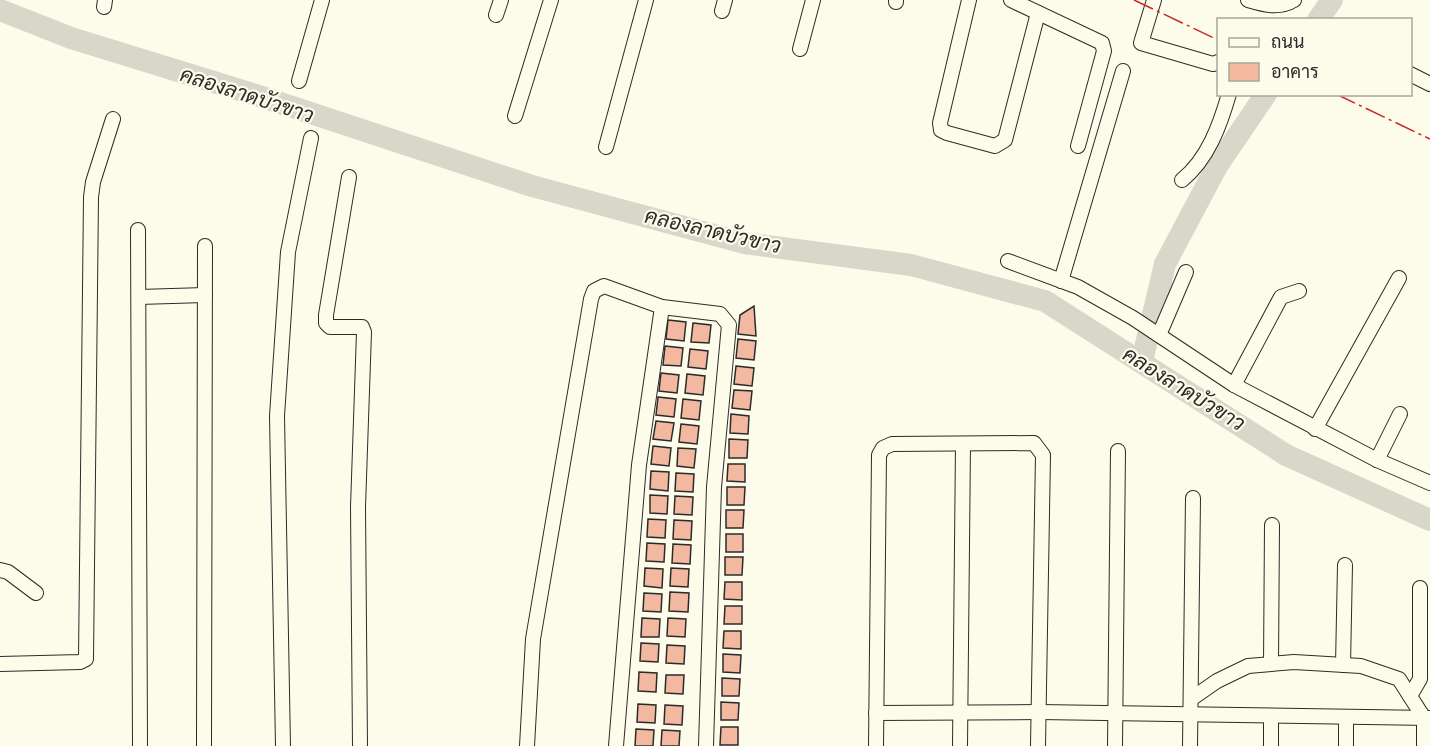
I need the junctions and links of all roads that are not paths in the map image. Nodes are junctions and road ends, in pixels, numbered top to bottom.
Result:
1 (322, 0) edge
2 (501, 0) edge
3 (551, 0) edge
4 (646, 0) edge
5 (813, 0) edge
6 (969, 0) edge
7 (1011, 0) edge
8 (1154, 0) edge
9 (1248, 0) edge
10 (1294, 0) edge
11 (1038, 12) junction
12 (496, 15) dead end
13 (800, 49) dead end
14 (1217, 62) edge
15 (1123, 71) dead end
16 (1412, 75) edge
17 (299, 81) dead end
18 (1430, 84) edge
19 (1228, 96) edge
20 (515, 117) dead end
21 (113, 119) dead end
22 (311, 138) dead end
23 (1078, 146) dead end
24 (606, 147) dead end
25 (349, 177) dead end
26 (1182, 180) dead end
27 (138, 230) dead end
28 (204, 246) dead end
29 (1008, 261) dead end
30 (1186, 272) dead end
31 (1399, 278) dead end
32 (1062, 281) junction
33 (1299, 291) dead end
34 (205, 295) junction
35 (139, 297) junction
36 (662, 307) junction
37 (1162, 337) junction
38 (1234, 385) junction
39 (1400, 414) dead end
40 (1315, 429) junction
41 (963, 444) junction
42 (1118, 451) dead end
43 (1377, 460) junction
44 (1430, 483) edge
45 (1193, 498) dead end
46 (1272, 525) dead end
47 (1345, 565) dead end
48 (0, 570) edge
49 (1420, 588) dead end
50 (36, 593) dead end
51 (0, 664) edge
52 (1272, 664) junction
53 (1343, 665) junction
54 (1410, 696) junction
55 (1191, 699) junction
56 (960, 712) junction
57 (1039, 712) junction
58 (876, 713) junction
59 (1116, 713) junction
60 (1190, 714) junction
61 (1271, 716) junction
62 (1346, 717) junction
63 (1427, 718) edge
64 (140, 746) edge
65 (204, 746) edge
66 (283, 746) edge
67 (360, 746) edge
68 (527, 746) edge
69 (616, 746) edge
70 (706, 746) edge
71 (876, 746) edge
72 (960, 746) edge
73 (1038, 746) edge
74 (1115, 746) edge
75 (1190, 746) edge
76 (1271, 746) edge
77 (1346, 746) edge
78 (1424, 746) edge

1 - 17 street
2 - 12 street
3 - 20 street
4 - 24 street
5 - 13 street
6 - 11 street
7 - 11 street
8 - 14 street
9 - 10 street
11 - 23 street
15 - 32 street
16 - 18 street
19 - 26 street
21 - 51 street
22 - 66 street
25 - 67 street
27 - 35 street
28 - 34 street
29 - 32 street
30 - 37 street
31 - 40 street
32 - 37 street
33 - 38 street
34 - 35 street
34 - 65 street
35 - 64 street
36 - 68 street
36 - 69 street
36 - 70 street
37 - 38 street
38 - 40 street
39 - 43 street
40 - 43 street
41 - 56 street
41 - 57 street
41 - 58 street
42 - 59 street
43 - 44 street
45 - 55 street
46 - 52 street
47 - 53 street
48 - 50 street
49 - 54 street
52 - 53 street
52 - 55 street
53 - 54 street
54 - 63 street
55 - 60 street
56 - 57 street
56 - 58 street
56 - 72 street
57 - 59 street
57 - 73 street
58 - 71 street
59 - 60 street
59 - 74 street
60 - 61 street
60 - 75 street
61 - 62 street
61 - 76 street
62 - 63 street
62 - 77 street
63 - 78 street

